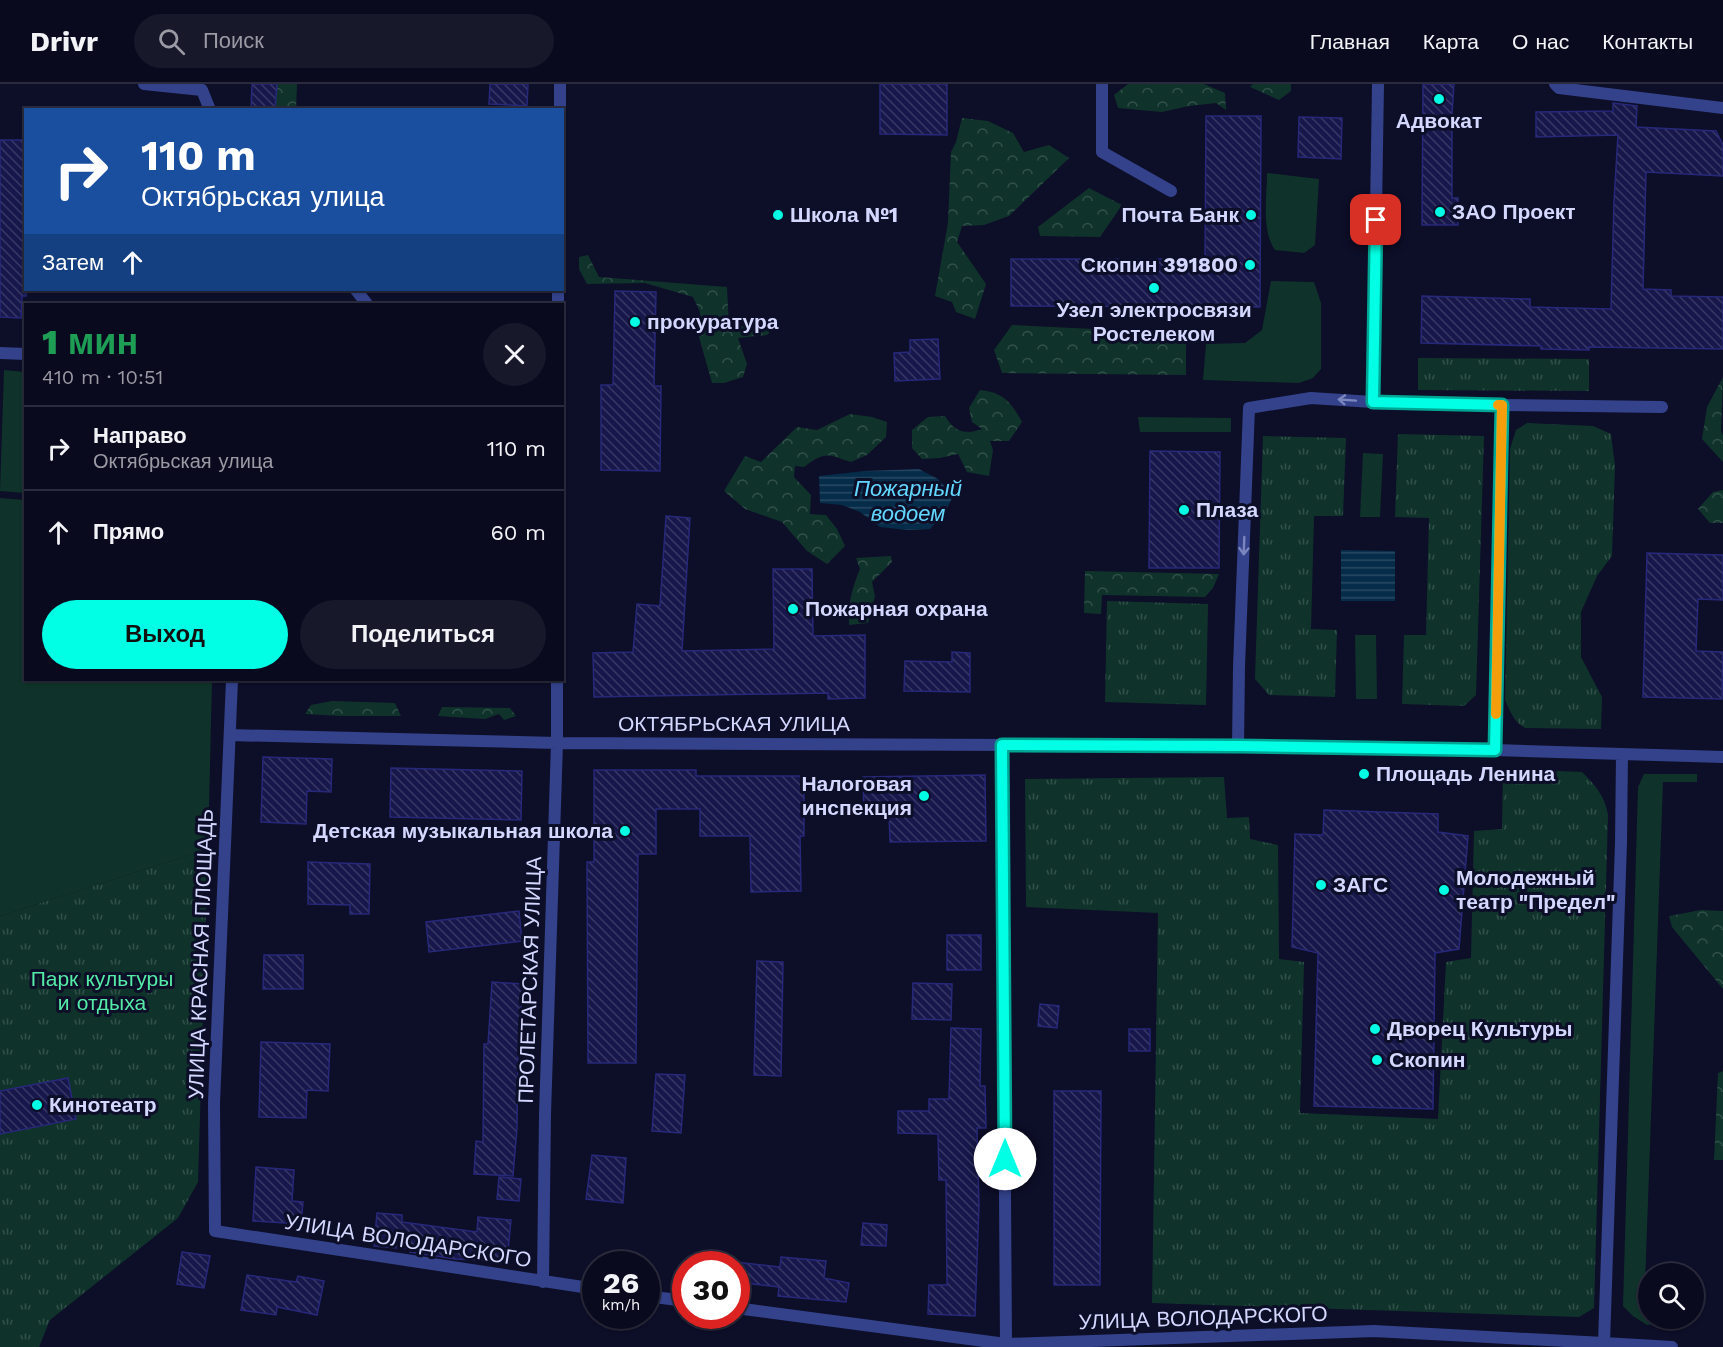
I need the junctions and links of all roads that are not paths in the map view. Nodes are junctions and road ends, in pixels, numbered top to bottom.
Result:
1 (144, 84) edge
2 (560, 84) edge
3 (1102, 84) edge
4 (1378, 84) edge
5 (1555, 84) edge
6 (209, 108) edge
7 (560, 108) edge
8 (1723, 108) edge
9 (1171, 191) dead end
10 (357, 291) edge
11 (366, 303) edge
12 (0, 353) edge
13 (24, 354) edge
14 (1373, 402) junction
15 (1502, 405) junction
16 (1662, 407) dead end
17 (232, 681) edge
18 (557, 681) edge
19 (230, 735) junction
20 (557, 743) junction
21 (1002, 745) junction
22 (1238, 746) junction
23 (1495, 750) junction
24 (1622, 754) junction
25 (1723, 757) edge
26 (215, 1231) joint
27 (543, 1282) junction
28 (582, 1287) edge
29 (750, 1310) edge
30 (1604, 1342) junction
31 (1006, 1344) junction
32 (1672, 1347) edge

1 - 6 street
2 - 7 street
3 - 9 street
4 - 14 street
5 - 8 street
10 - 11 street
12 - 13 street
14 - 15 street
14 -> 22 street
15 - 16 street
15 - 23 street
17 - 19 street, УЛИЦА КРАСНАЯ ПЛОЩАДЬ
18 - 20 street, ПРОЛЕТАРСКАЯ УЛИЦА
19 - 20 street, ОКТЯБРЬСКАЯ УЛИЦА
19 - 26 street, УЛИЦА КРАСНАЯ ПЛОЩАДЬ
20 - 21 street, ОКТЯБРЬСКАЯ УЛИЦА
20 - 27 street, ПРОЛЕТАРСКАЯ УЛИЦА
21 - 22 street, ОКТЯБРЬСКАЯ УЛИЦА
21 - 31 street
22 - 23 street, ОКТЯБРЬСКАЯ УЛИЦА
23 - 24 street, ОКТЯБРЬСКАЯ УЛИЦА
24 - 25 street
24 - 30 street
26 - 27 street, УЛИЦА ВОЛОДАРСКОГО
27 - 28 street, УЛИЦА ВОЛОДАРСКОГО
29 - 31 street, УЛИЦА ВОЛОДАРСКОГО
30 - 31 street, УЛИЦА ВОЛОДАРСКОГО
30 - 32 street, УЛИЦА ВОЛОДАРСКОГО

